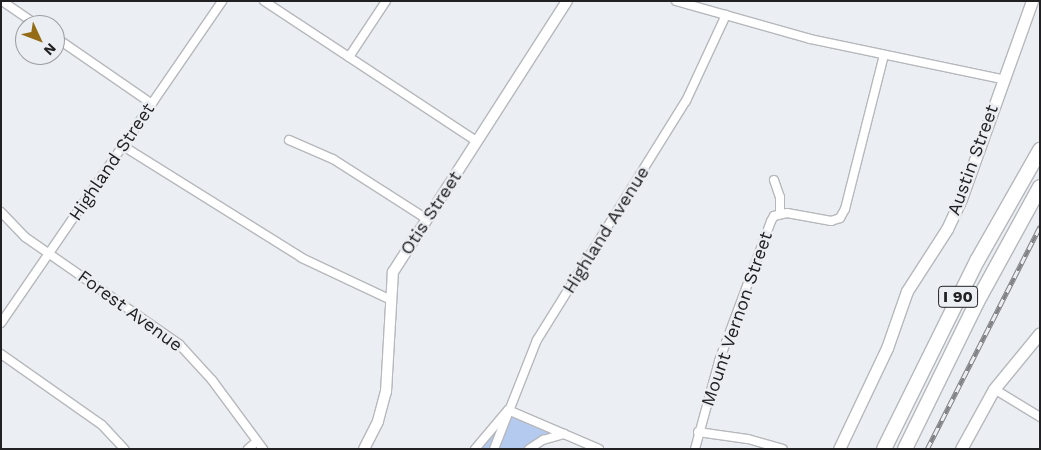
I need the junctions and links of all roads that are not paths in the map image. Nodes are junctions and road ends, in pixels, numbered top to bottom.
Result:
1 (2, 1) edge
2 (222, 1) edge
3 (264, 1) edge
4 (386, 1) edge
5 (568, 1) edge
6 (676, 1) edge
7 (1032, 1) edge
8 (22, 15) edge
9 (726, 15) junction
10 (65, 44) edge
11 (884, 55) junction
12 (349, 57) junction
13 (1002, 79) junction
14 (152, 104) junction
15 (289, 140) dead end
16 (476, 141) junction
17 (123, 146) junction
18 (1040, 150) edge
19 (774, 180) dead end
20 (1040, 187) edge
21 (1, 212) edge
22 (780, 213) junction
23 (427, 219) junction
24 (49, 254) junction
25 (389, 299) junction
26 (1, 323) edge
27 (1040, 333) edge
28 (1, 354) edge
29 (994, 389) junction
30 (508, 410) junction
31 (1040, 417) edge
32 (698, 432) junction
33 (564, 434) junction
34 (256, 442) junction
35 (367, 447) edge
36 (124, 449) edge
37 (248, 449) edge
38 (263, 449) edge
39 (475, 449) edge
40 (494, 449) edge
41 (530, 449) edge
42 (599, 449) edge
43 (695, 449) edge
44 (783, 449) edge
45 (839, 449) edge
46 (884, 449) edge
47 (905, 449) edge
48 (960, 449) edge

1 - 8 street
2 - 14 street, Highland Street
3 - 12 street
4 - 12 street
5 - 16 street, Otis Street
6 - 9 street
7 - 13 main road, Austin Street
9 - 11 street
9 - 30 street, Highland Avenue
10 - 14 street
11 - 13 street
11 - 22 street, Mount Vernon Street
12 - 16 street
13 - 45 main road, Austin Street
14 - 17 street, Highland Street
15 - 23 street
16 - 23 street, Otis Street
17 - 24 street, Highland Street
17 - 25 street
18 - 46 highway, I 90
19 - 22 street
20 - 47 highway, I 90
21 - 24 street, Forest Avenue
22 - 32 street, Mount Vernon Street
23 - 25 street, Otis Street
24 - 26 street, Highland Street
24 - 34 street, Forest Avenue
25 - 35 street, Otis Street
27 - 29 main road
28 - 36 street
29 - 31 street
29 - 48 main road
30 - 33 street
30 - 39 street
30 - 40 street, Highland Avenue
32 - 43 street, Mount Vernon Street
32 - 44 street
33 - 41 street
33 - 42 street
34 - 37 street
34 - 38 street, Forest Avenue

